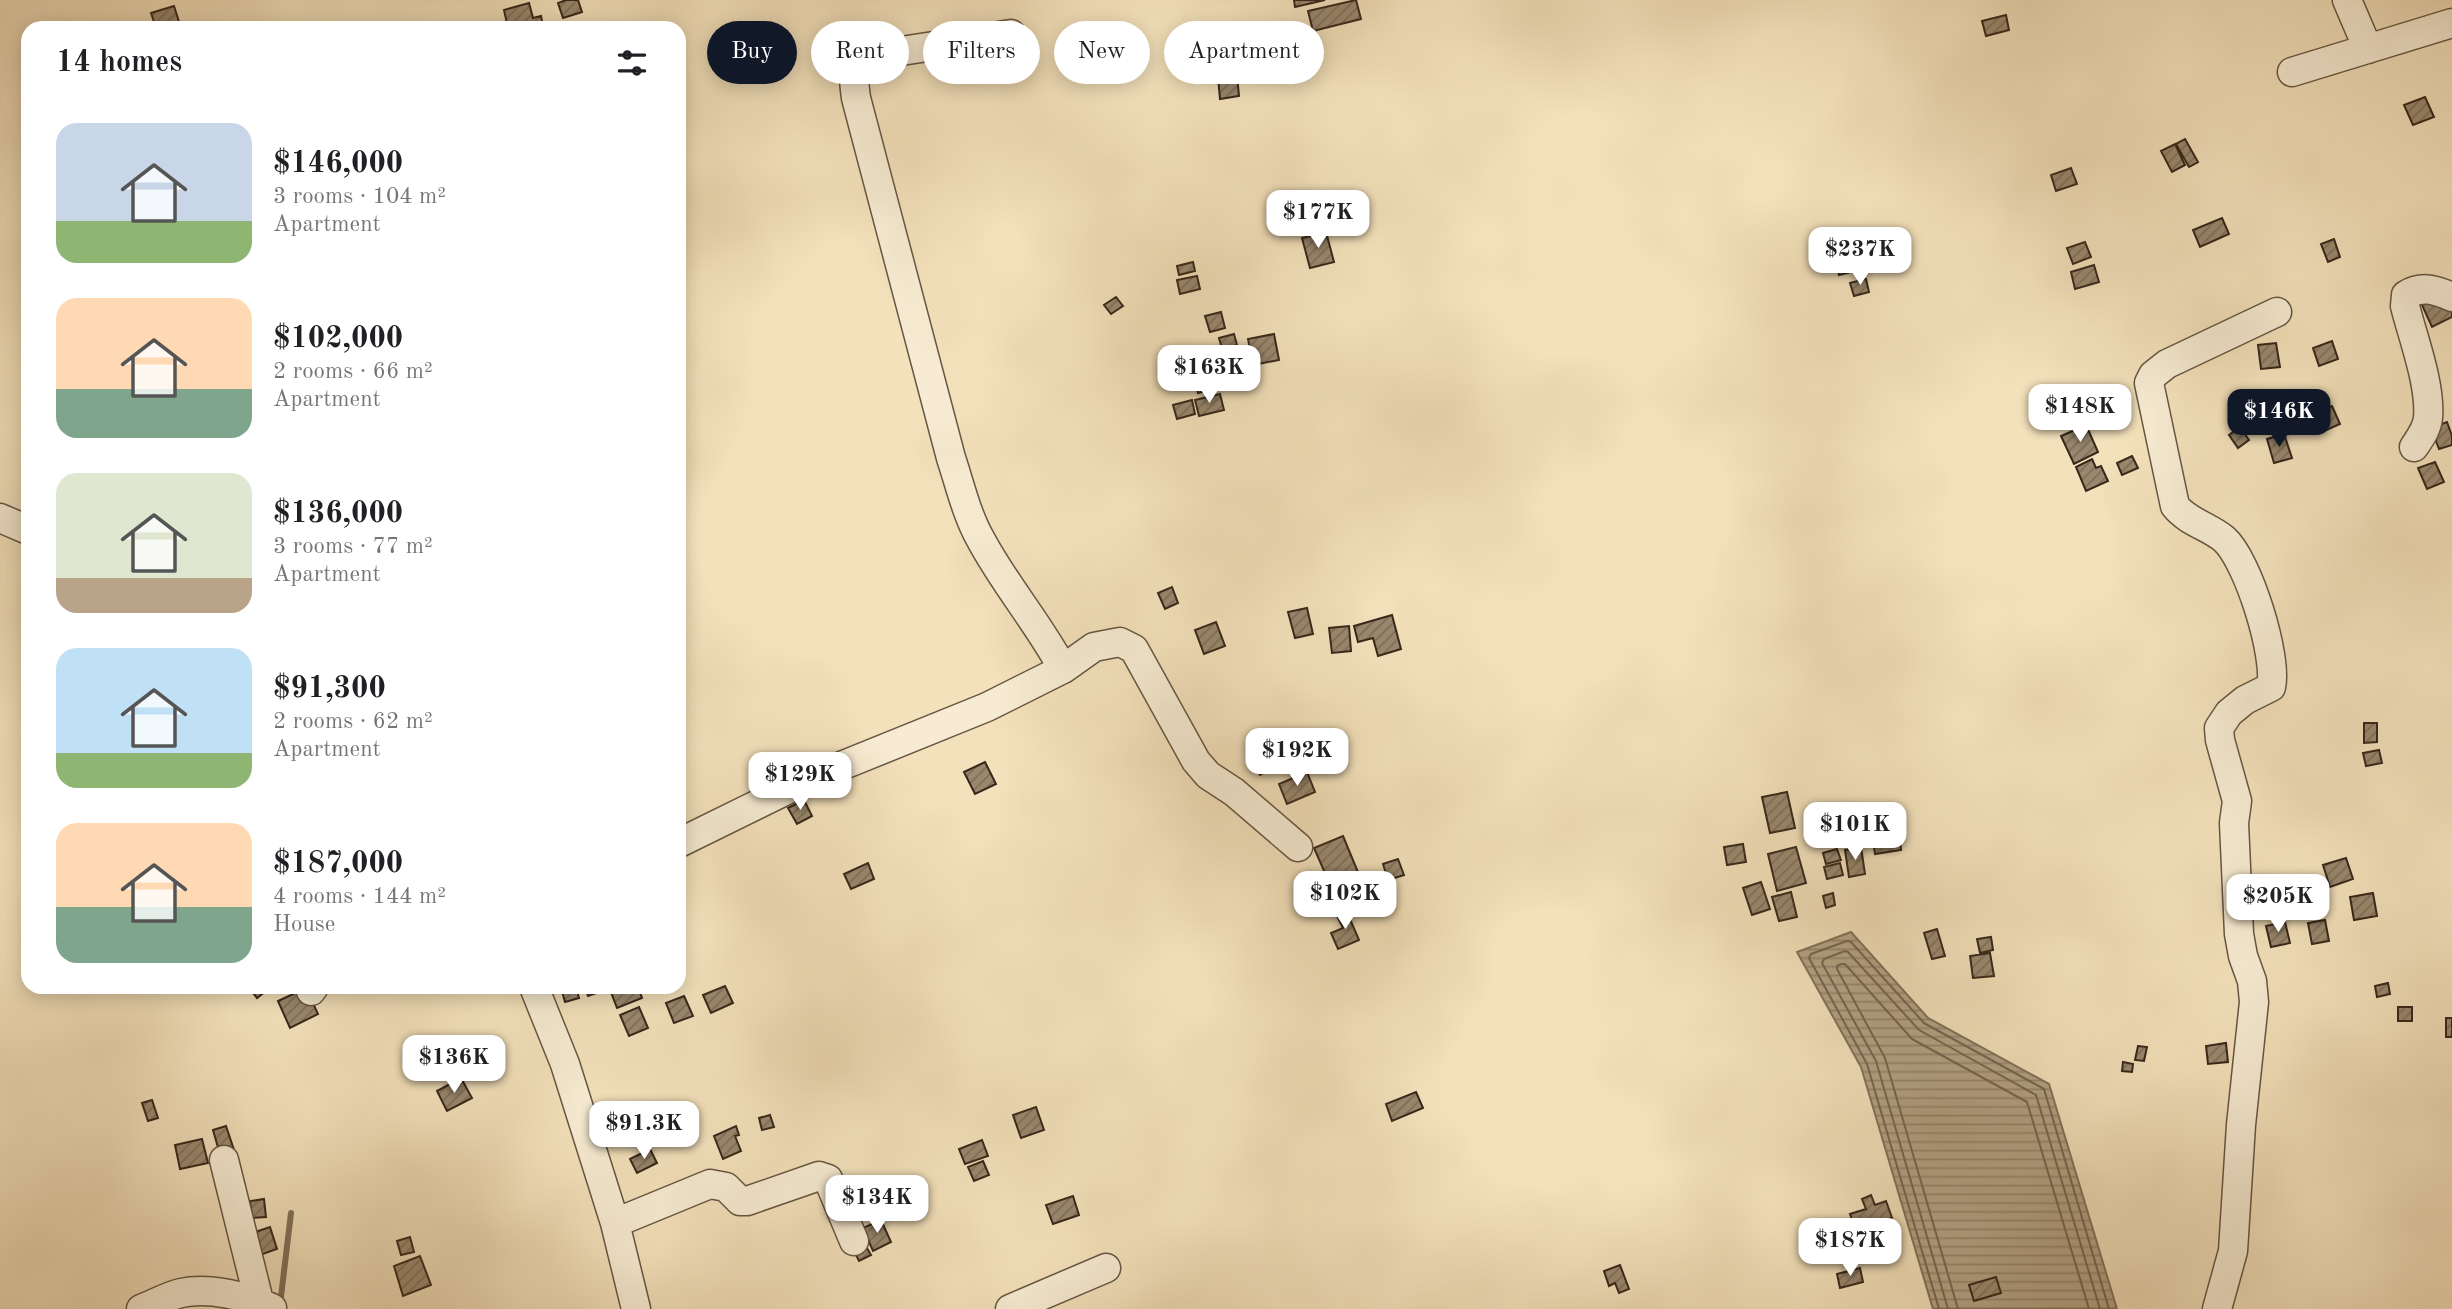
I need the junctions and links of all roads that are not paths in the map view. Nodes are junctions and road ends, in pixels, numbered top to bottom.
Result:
1 (2347, 0) edge
2 (2452, 23) edge
3 (923, 48) edge
4 (2368, 49) junction
5 (2292, 72) dead end
6 (2452, 297) edge
7 (2277, 312) dead end
8 (2414, 447) dead end
9 (0, 517) edge
10 (21, 527) edge
11 (1063, 669) junction
12 (686, 839) edge
13 (1298, 847) dead end
14 (541, 994) edge
15 (224, 1160) dead end
16 (615, 1223) junction
17 (853, 1241) dead end
18 (1106, 1268) dead end
19 (269, 1306) edge
20 (141, 1309) edge
21 (636, 1309) edge
22 (1010, 1309) edge
23 (2217, 1309) edge

1 - 4 street
2 - 4 street
3 - 11 street
4 - 5 street
6 - 8 street
7 - 23 street
9 - 10 street
11 - 12 street
11 - 13 street
14 - 16 street
15 - 19 street
16 - 17 street
16 - 21 street
18 - 22 street
19 - 20 street

